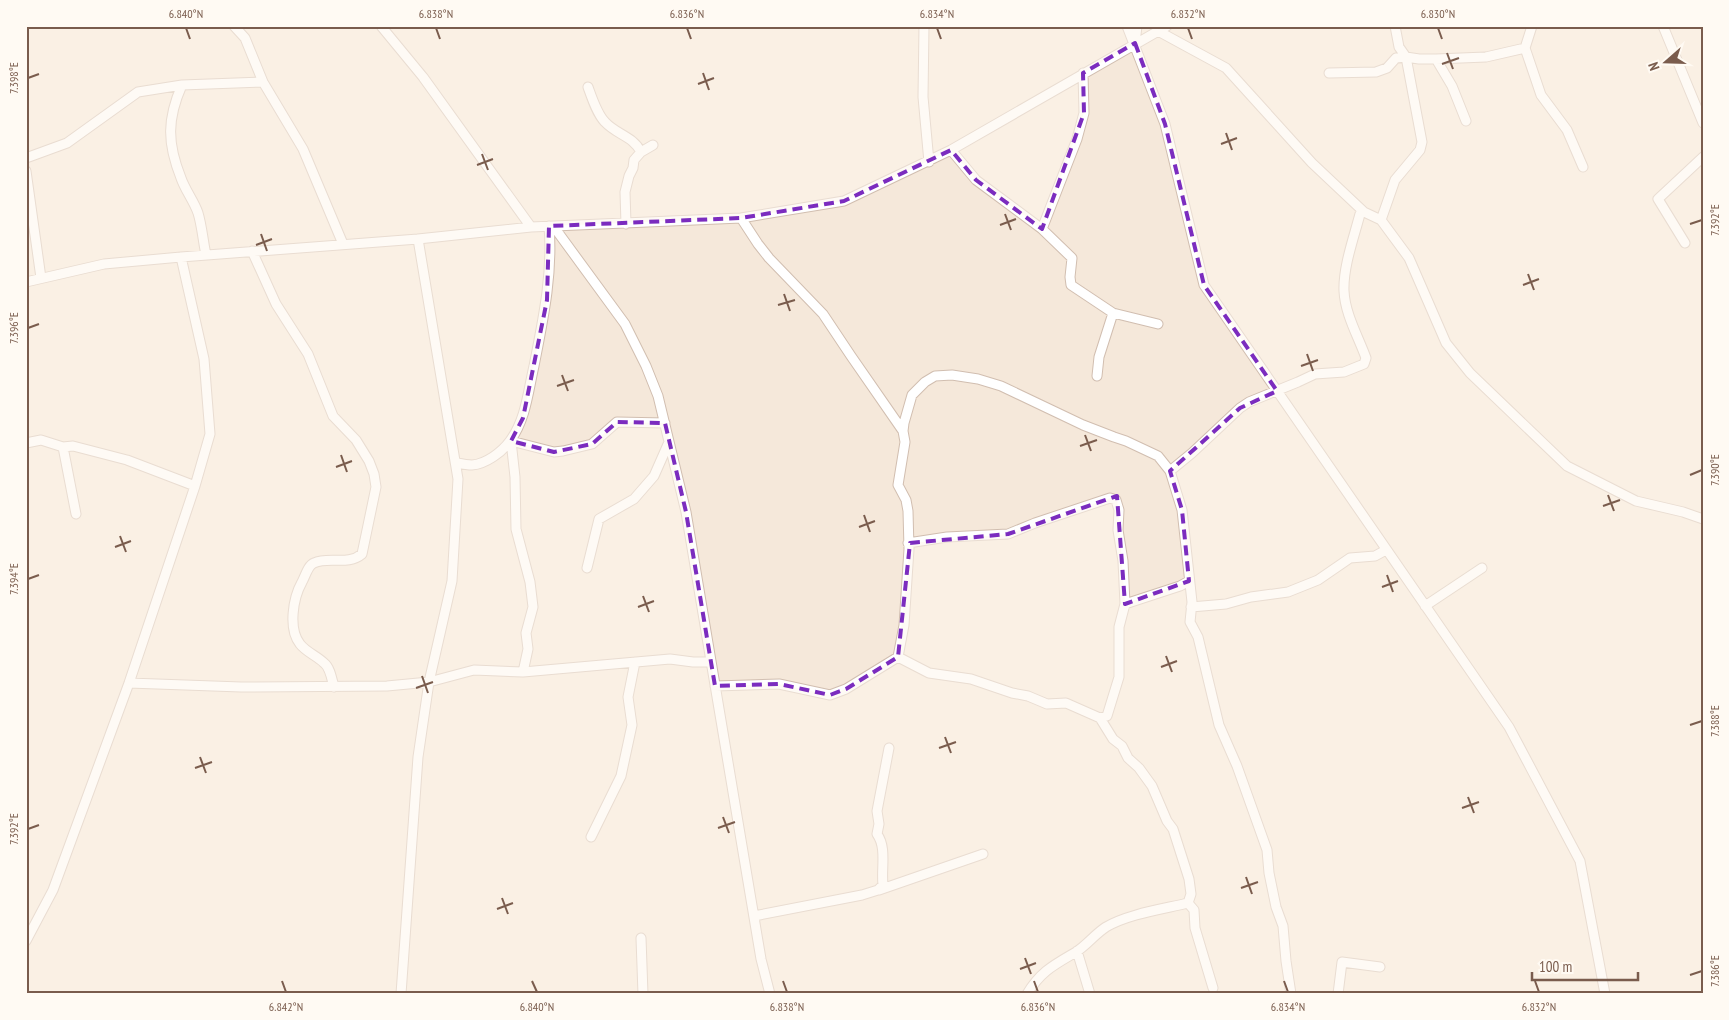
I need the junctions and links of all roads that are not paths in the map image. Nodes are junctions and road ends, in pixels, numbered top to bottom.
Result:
1 (234, 26) edge
2 (381, 26) edge
3 (924, 26) edge
4 (1127, 26) edge
5 (1137, 26) edge
6 (1395, 26) edge
7 (1532, 26) edge
8 (1663, 26) edge
9 (1162, 29) edge
10 (1135, 43) junction
11 (1525, 48) junction
12 (1406, 57) junction
13 (1436, 59) junction
14 (1083, 73) junction
15 (1329, 73) dead end
16 (263, 82) junction
17 (182, 85) junction
18 (588, 87) dead end
19 (1466, 121) dead end
20 (1703, 123) edge
21 (653, 145) dead end
22 (951, 150) junction
23 (641, 152) junction
24 (1703, 157) edge
25 (26, 158) edge
26 (929, 162) junction
27 (1583, 167) dead end
28 (26, 171) edge
29 (1364, 212) junction
30 (741, 218) junction
31 (1381, 220) junction
32 (626, 224) junction
33 (552, 226) junction
34 (532, 227) junction
35 (1042, 229) junction
36 (418, 239) junction
37 (1685, 243) dead end
38 (343, 244) junction
39 (252, 251) junction
40 (206, 255) junction
41 (181, 257) junction
42 (41, 278) junction
43 (26, 282) edge
44 (1112, 313) junction
45 (1158, 324) dead end
46 (1097, 376) dead end
47 (1277, 391) junction
48 (664, 423) junction
49 (903, 431) junction
50 (510, 441) junction
51 (669, 441) junction
52 (26, 444) edge
53 (64, 447) junction
54 (457, 464) junction
55 (1170, 471) junction
56 (196, 486) junction
57 (76, 514) dead end
58 (1703, 519) edge
59 (908, 543) junction
60 (1386, 550) junction
61 (587, 568) dead end
62 (1482, 568) dead end
63 (1189, 580) junction
64 (1125, 604) junction
65 (1425, 606) junction
66 (1191, 607) junction
67 (898, 657) junction
68 (635, 662) junction
69 (711, 662) junction
70 (523, 672) junction
71 (429, 682) junction
72 (129, 683) junction
73 (715, 686) junction
74 (334, 687) junction
75 (1100, 718) junction
76 (889, 748) dead end
77 (591, 837) dead end
78 (983, 854) dead end
79 (878, 890) junction
80 (1188, 903) junction
81 (754, 916) junction
82 (641, 938) dead end
83 (26, 941) edge
84 (1077, 951) junction
85 (1380, 967) dead end
86 (1213, 988) dead end
87 (401, 994) edge
88 (643, 994) edge
89 (770, 994) edge
90 (1027, 994) edge
91 (1090, 994) edge
92 (1291, 994) edge
93 (1338, 994) edge
94 (1605, 994) edge

1 - 16 street
2 - 34 street
3 - 26 street
4 - 10 street
5 - 10 street
6 - 12 street
7 - 11 street
8 - 20 street
9 - 10 street
9 - 29 street
10 - 14 street
10 - 47 street
11 - 13 street
11 - 27 street
12 - 13 street
12 - 15 street
12 - 31 street
13 - 19 street
14 - 22 street
14 - 35 street
16 - 17 street
16 - 38 street
17 - 25 street
17 - 40 street
18 - 23 street
21 - 23 street
22 - 26 street
22 - 35 street
23 - 32 street
24 - 37 street
26 - 30 street
28 - 42 street
29 - 31 street
29 - 47 street
30 - 32 street
30 - 49 street
31 - 58 street
32 - 33 street
33 - 34 street
33 - 48 street
33 - 50 street
34 - 36 street
35 - 44 street
36 - 38 street
36 - 54 street
38 - 39 street
39 - 40 street
39 - 74 street
40 - 41 street
41 - 42 street
41 - 56 street
42 - 43 street
44 - 45 street
44 - 46 street
47 - 55 street
47 - 60 street
48 - 50 street
48 - 51 street
49 - 55 street
49 - 59 street
50 - 54 street
50 - 70 street
51 - 61 street
51 - 69 street
52 - 53 street
53 - 56 street
53 - 57 street
54 - 71 street
55 - 63 street
56 - 72 street
59 - 64 street
59 - 67 street
60 - 65 street
60 - 66 street
62 - 65 street
63 - 64 street
63 - 66 street
64 - 75 street
65 - 94 street
66 - 92 street
67 - 73 street
67 - 75 street
68 - 69 street
68 - 70 street
68 - 77 street
69 - 73 street
70 - 71 street
71 - 74 street
71 - 87 street
72 - 74 street
72 - 83 street
73 - 81 street
75 - 80 street
76 - 79 street
78 - 79 street
79 - 81 street
80 - 84 street
80 - 86 street
81 - 89 street
82 - 88 street
84 - 90 street
84 - 91 street
85 - 93 street

